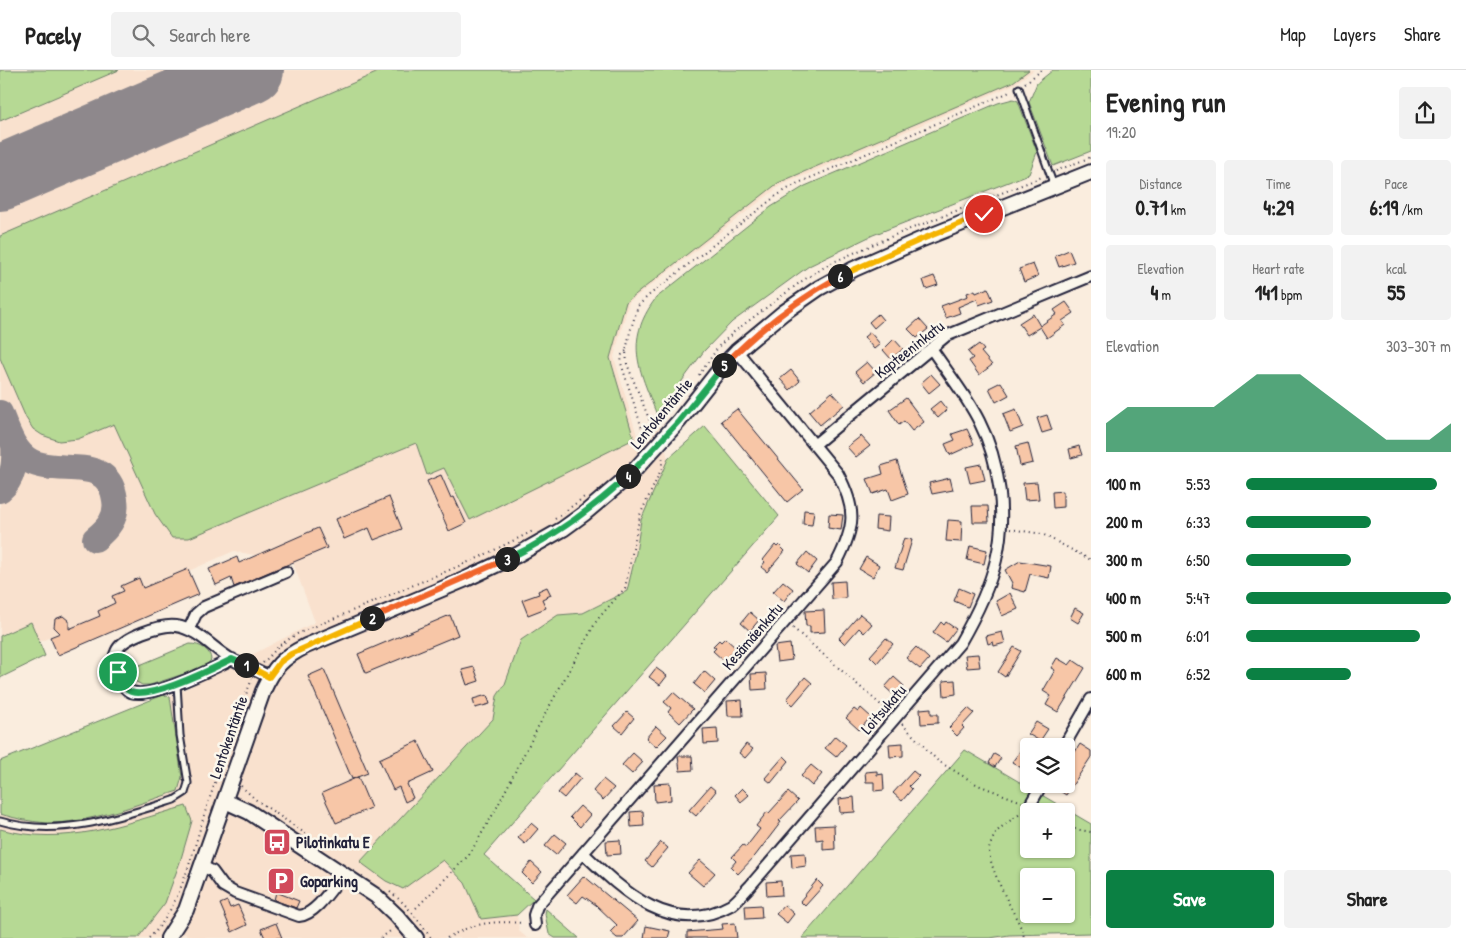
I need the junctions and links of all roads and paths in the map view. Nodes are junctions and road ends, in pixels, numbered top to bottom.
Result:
1 (1042, 70) edge
2 (1019, 88) junction
3 (1091, 157) edge
4 (1091, 172) edge
5 (1052, 180) junction
6 (1091, 276) edge
7 (931, 348) junction
8 (626, 351) junction
9 (737, 351) junction
10 (696, 380) dead end
11 (654, 429) dead end
12 (641, 445) dead end
13 (814, 445) junction
14 (662, 452) dead end
15 (589, 494) dead end
16 (554, 519) dead end
17 (540, 528) dead end
18 (1000, 528) junction
19 (1091, 560) edge
20 (286, 572) dead end
21 (189, 629) junction
22 (232, 659) junction
23 (265, 660) dead end
24 (269, 677) junction
25 (252, 679) dead end
26 (177, 684) junction
27 (1091, 699) edge
28 (1069, 738) edge
29 (225, 801) junction
30 (1020, 813) edge
31 (0, 821) edge
32 (1075, 829) edge
33 (1091, 832) edge
34 (583, 853) junction
35 (202, 866) junction
36 (343, 874) junction
37 (416, 908) dead end
38 (535, 920) joint
39 (394, 928) dead end
40 (149, 938) edge
41 (168, 938) edge
42 (381, 938) edge
43 (416, 938) edge
44 (447, 938) edge
45 (1024, 938) edge

1 - 2 path
2 - 5 lane
2 - 8 path
3 - 5 path
4 - 5 street, Lentokentäntie
5 - 9 street, Lentokentäntie
5 - 10 path
6 - 7 street, Kapteeninkatu
7 - 13 street, Kapteeninkatu
7 - 18 street, Loitsukatu
8 - 11 path
8 - 12 path
9 - 13 street, Kesämäenkatu
9 - 24 street, Lentokentäntie
13 - 34 street, Kesämäenkatu
14 - 37 path
15 - 16 path
17 - 23 path
18 - 19 path
18 - 34 street, Loitsukatu
20 - 21 street
21 - 22 street
21 - 26 street
22 - 24 street
22 - 26 street
24 - 29 street, Lentokentäntie
25 - 40 path
26 - 31 lane
27 - 28 street
29 - 35 street, Lentokentäntie
29 - 36 street
30 - 45 path
32 - 33 path
34 - 38 street, Kesämäenkatu
35 - 36 street
35 - 41 street, Lentokentäntie
36 - 43 street
38 - 44 path
39 - 42 path

